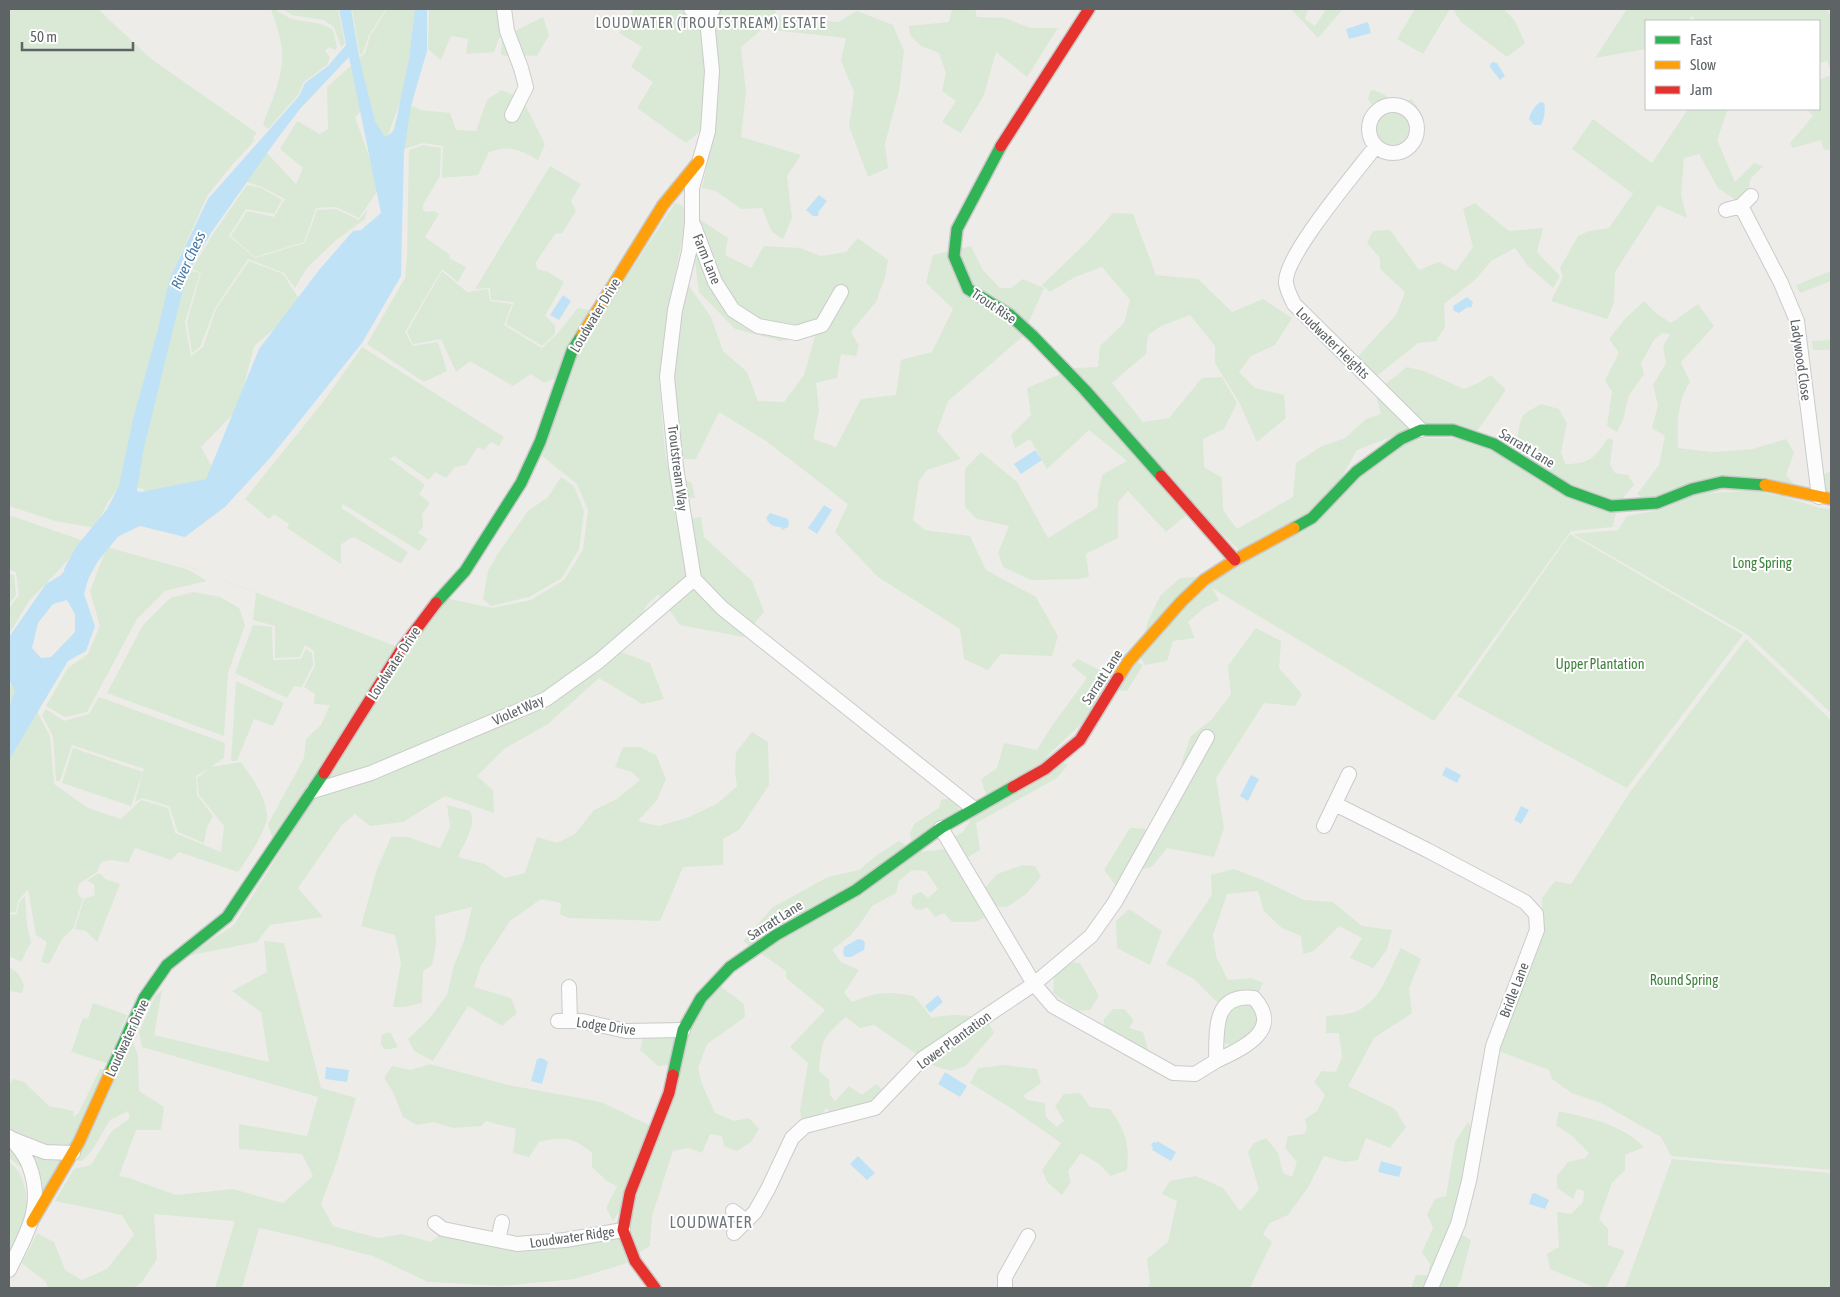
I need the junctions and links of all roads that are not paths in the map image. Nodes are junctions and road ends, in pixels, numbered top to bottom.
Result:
1 (504, 9) edge
2 (691, 9) edge
3 (1090, 9) edge
4 (710, 15) edge
5 (512, 115) dead end
6 (1376, 146) dead end
7 (699, 161) junction
8 (1751, 196) dead end
9 (1741, 206) junction
10 (1726, 210) dead end
11 (692, 223) junction
12 (841, 292) dead end
13 (1421, 430) junction
14 (1825, 498) edge
15 (1235, 560) junction
16 (694, 579) junction
17 (1207, 737) dead end
18 (1349, 774) dead end
19 (313, 790) junction
20 (1335, 804) junction
21 (974, 808) junction
22 (1324, 826) dead end
23 (942, 828) junction
24 (1034, 984) junction
25 (569, 987) dead end
26 (683, 1030) junction
27 (1216, 1061) junction
28 (10, 1138) edge
29 (73, 1153) junction
30 (733, 1211) dead end
31 (746, 1221) junction
32 (32, 1222) junction
33 (502, 1222) dead end
34 (435, 1223) dead end
35 (623, 1230) junction
36 (734, 1233) dead end
37 (1028, 1236) dead end
38 (498, 1240) junction
39 (9, 1270) edge
40 (655, 1288) edge
41 (1005, 1288) edge
42 (1431, 1288) edge

1 - 5 street
2 - 4 street, Troutstream Way
3 - 15 street, Trout Rise
4 - 7 street, Troutstream Way
6 - 13 street, Loudwater Heights
7 - 11 street, Troutstream Way
7 - 19 street, Loudwater Drive
8 - 9 street
9 - 10 street
9 - 14 street, Ladywood Close
11 - 12 street, Farm Lane
11 - 16 street, Troutstream Way
13 - 14 street, Sarratt Lane
13 - 15 street, Sarratt Lane
15 - 21 street, Sarratt Lane
16 - 19 street, Violet Way
16 - 21 street
17 - 24 street, Lower Plantation
18 - 20 street
19 - 29 street, Loudwater Drive
20 - 22 street
20 - 42 street, Bridle Lane
21 - 23 street, Sarratt Lane
23 - 24 street
23 - 26 street, Sarratt Lane
24 - 27 street
24 - 31 street, Lower Plantation
25 - 26 street, Lodge Drive
26 - 35 street, Sarratt Lane
27 - 27 street
28 - 29 street
28 - 32 street
29 - 32 street, Loudwater Drive
30 - 31 street
31 - 36 street, Lower Plantation
32 - 39 street
33 - 38 street
34 - 38 street, Loudwater Ridge
35 - 38 street, Loudwater Ridge
35 - 40 street
37 - 41 street

